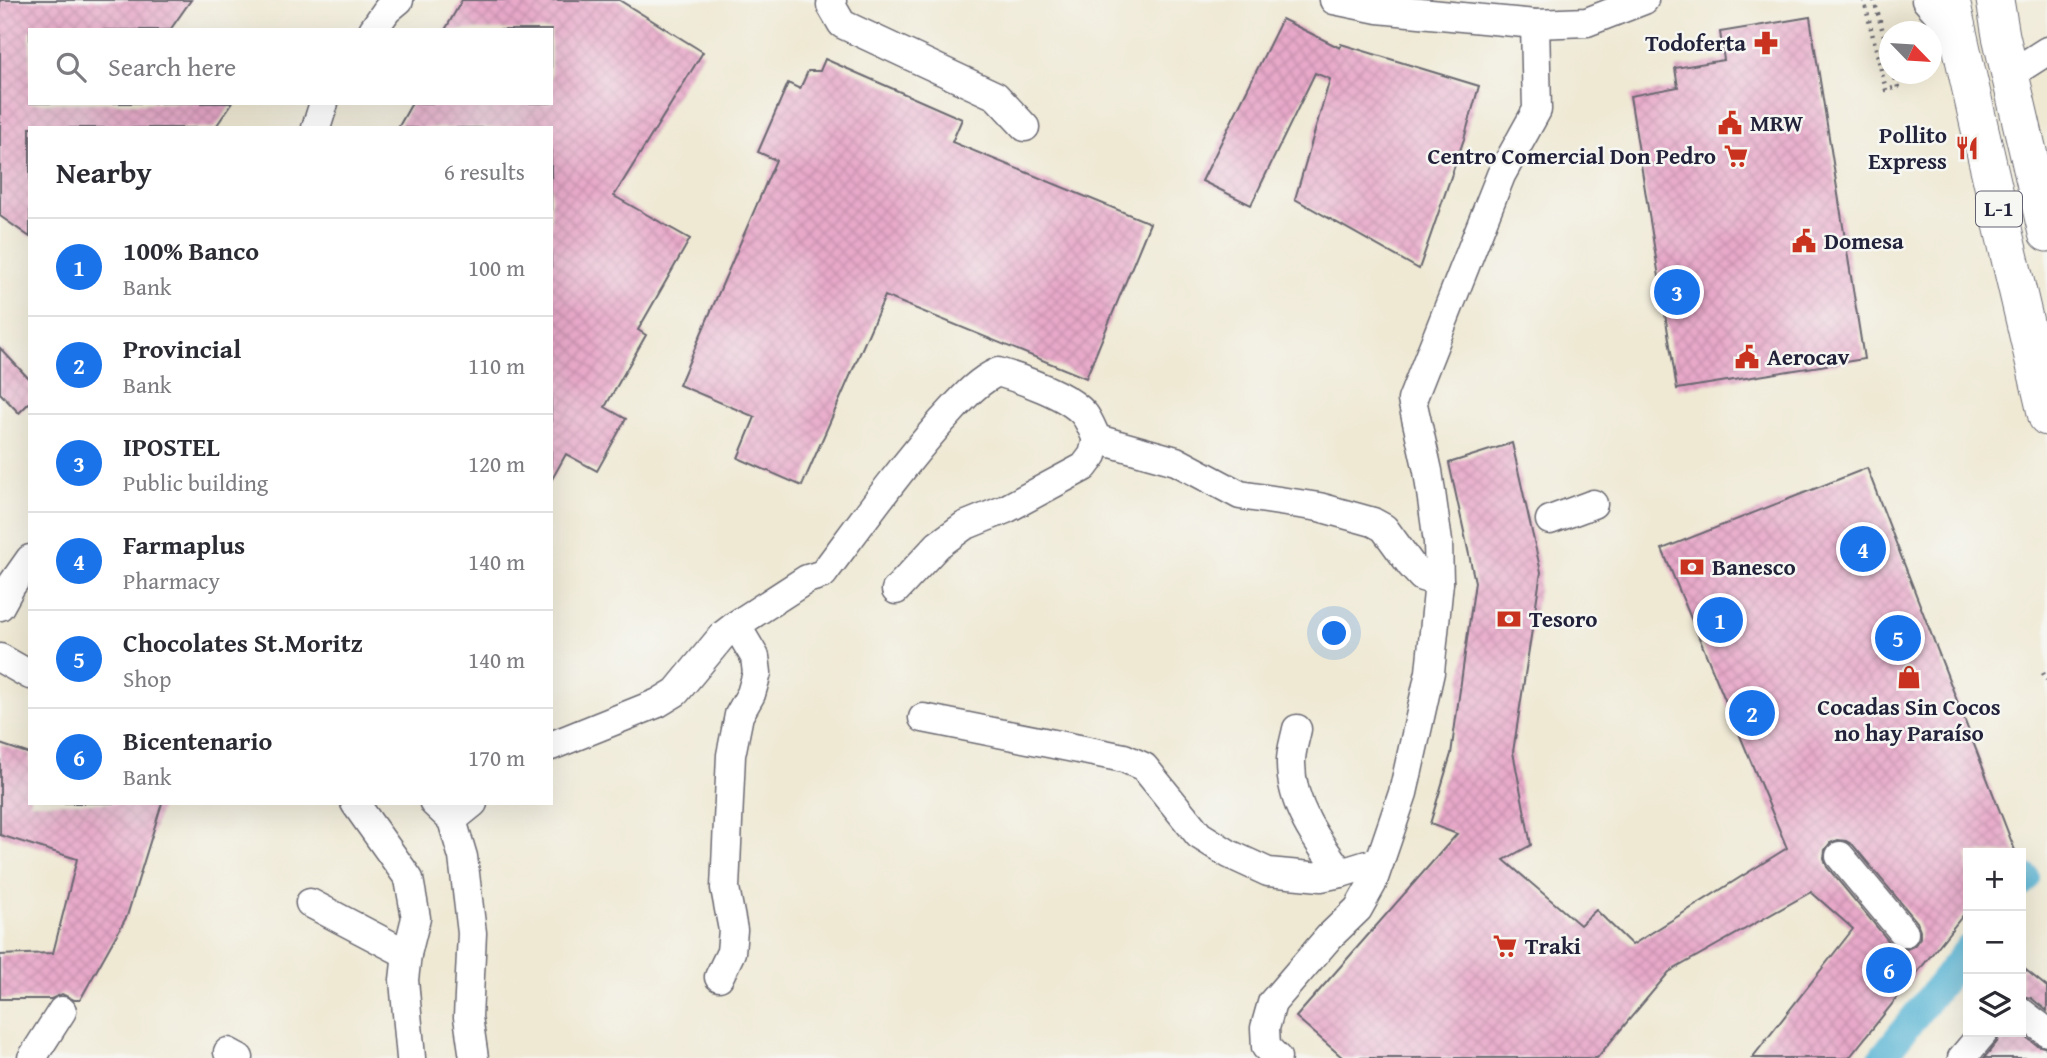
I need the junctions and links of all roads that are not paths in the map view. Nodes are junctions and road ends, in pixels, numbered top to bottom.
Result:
1 (399, 0) edge
2 (832, 0) edge
3 (1334, 0) edge
4 (1644, 0) edge
5 (1926, 0) edge
6 (1951, 0) edge
7 (1996, 0) edge
8 (1535, 24) junction
9 (374, 28) edge
10 (1959, 37) junction
11 (2033, 64) edge
12 (323, 105) edge
13 (317, 126) edge
14 (1025, 127) dead end
15 (2042, 191) edge
16 (2047, 233) edge
17 (2047, 417) edge
18 (1097, 439) junction
19 (1593, 504) dead end
20 (1550, 520) dead end
21 (28, 562) edge
22 (1439, 582) junction
23 (896, 590) dead end
24 (0, 606) edge
25 (736, 625) junction
26 (0, 658) edge
27 (28, 675) edge
28 (923, 718) dead end
29 (1297, 729) dead end
30 (553, 745) edge
31 (356, 805) edge
32 (453, 809) edge
33 (1840, 856) dead end
34 (1380, 861) junction
35 (1341, 873) junction
36 (310, 903) dead end
37 (1904, 933) dead end
38 (407, 954) junction
39 (719, 978) dead end
40 (62, 1011) dead end
41 (2026, 1016) edge
42 (2047, 1032) edge
43 (1980, 1037) edge
44 (471, 1051) edge
45 (32, 1058) edge
46 (411, 1058) edge
47 (1277, 1058) edge
48 (1962, 1058) edge

1 - 9 street
2 - 14 street
3 - 8 street
4 - 8 street
5 - 10 street
6 - 10 main road, L-1
7 - 11 main road, L-1
8 - 22 street
10 - 17 main road, L-1
11 - 15 main road, L-1
12 - 13 street
15 - 16 main road, L-1
18 - 22 street
18 - 23 street
18 - 25 street
19 - 20 street
21 - 24 street
22 - 34 street
25 - 30 street
25 - 39 street
26 - 27 street
28 - 35 street
29 - 35 street
31 - 38 street
32 - 44 street
33 - 37 street
34 - 35 street
34 - 47 street
36 - 38 street
38 - 46 street
40 - 45 street
41 - 42 street
43 - 48 street

